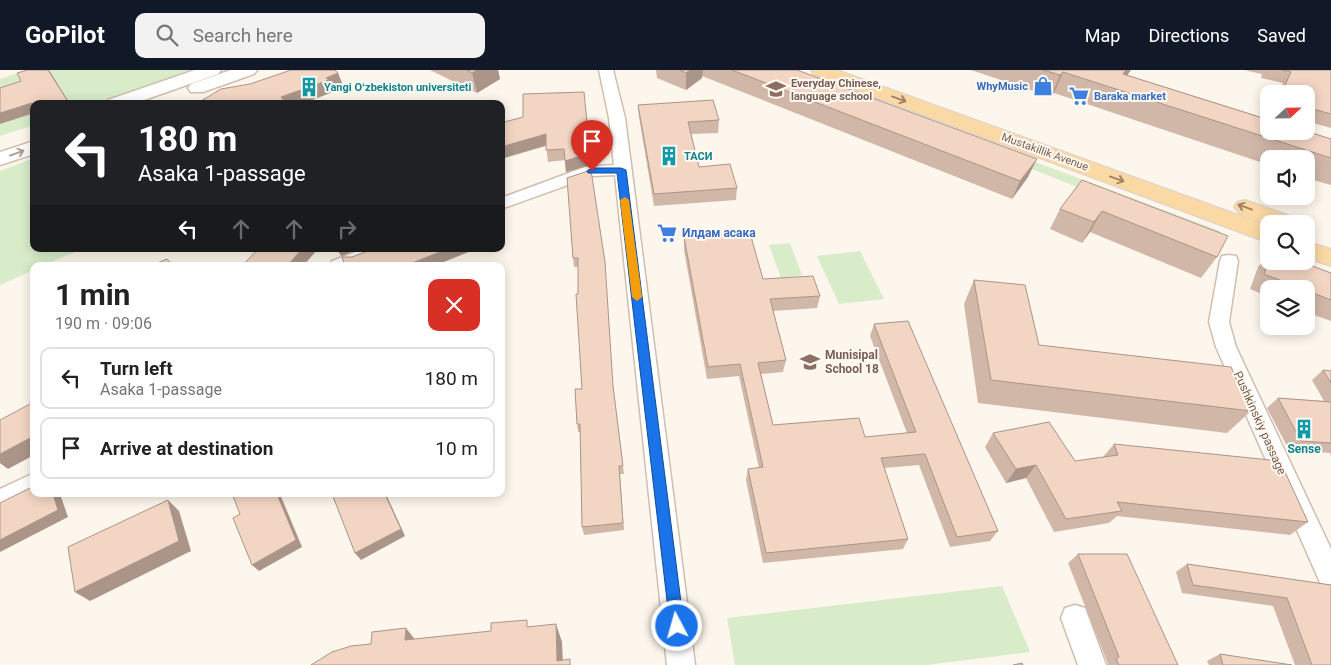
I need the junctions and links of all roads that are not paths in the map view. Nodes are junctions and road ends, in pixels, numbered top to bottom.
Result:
1 (212, 70) edge
2 (248, 70) edge
3 (606, 70) edge
4 (820, 70) edge
5 (865, 70) edge
6 (126, 100) edge
7 (165, 100) edge
8 (30, 133) edge
9 (0, 144) edge
10 (30, 148) edge
11 (0, 159) edge
12 (621, 170) junction
13 (505, 203) edge
14 (1266, 215) edge
15 (1260, 232) edge
16 (1315, 232) edge
17 (1331, 238) edge
18 (373, 252) edge
19 (1315, 252) edge
20 (1331, 258) edge
21 (1229, 261) edge
22 (349, 262) edge
23 (30, 485) edge
24 (0, 501) edge
25 (1328, 568) edge
26 (1075, 618) dead end
27 (681, 665) edge
28 (1092, 665) edge

1 - 6 street
2 - 7 street
3 - 12 street
4 -> 15 main road, Mustakillik Avenue
14 -> 5 main road, Mustakillik Avenue
8 - 9 street
11 -> 10 street
12 - 13 street
12 - 27 street
16 - 17 main road
18 - 22 street
19 - 20 main road
21 - 25 street, Pushkinskiy passage
23 - 24 street
26 - 28 street

